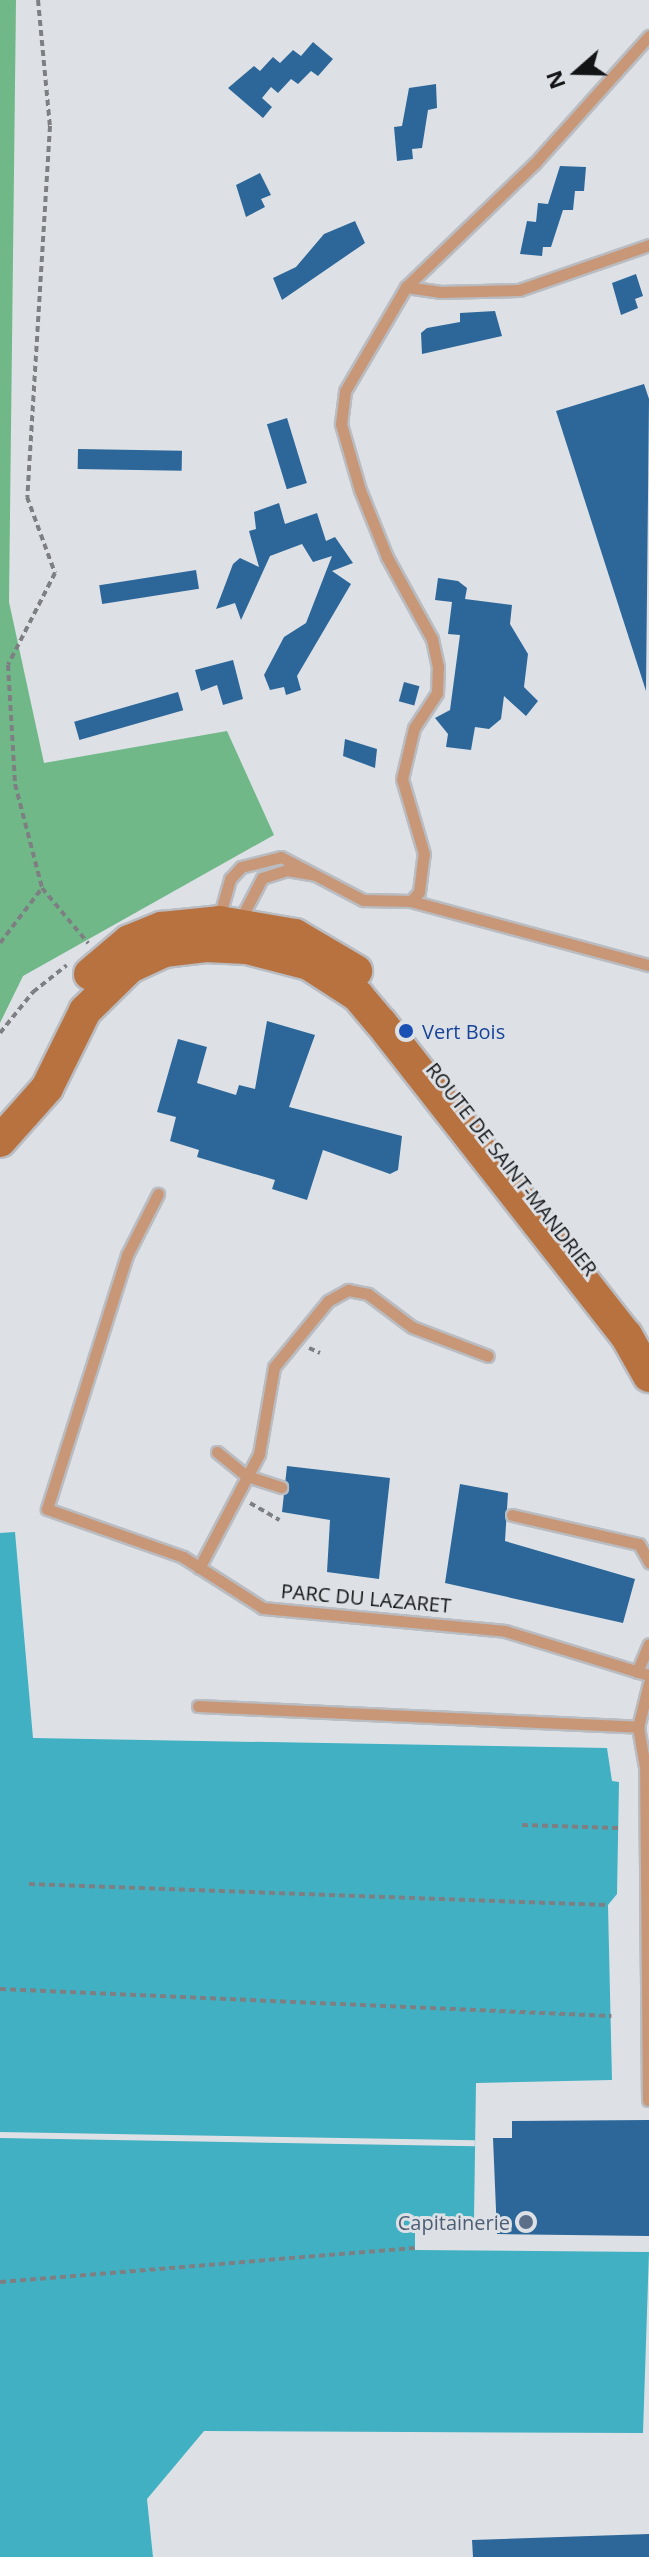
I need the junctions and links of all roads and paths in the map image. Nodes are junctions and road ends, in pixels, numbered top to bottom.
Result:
1 (38, 0) edge
2 (649, 36) edge
3 (649, 245) edge
4 (406, 287) junction
5 (323, 876) junction
6 (42, 888) junction
7 (411, 901) junction
8 (233, 932) junction
9 (0, 943) edge
10 (97, 952) junction
11 (649, 965) edge
12 (0, 1033) edge
13 (21, 1117) junction
14 (0, 1141) edge
15 (158, 1194) dead end
16 (649, 1347) edge
17 (488, 1356) dead end
18 (649, 1376) edge
19 (217, 1452) dead end
20 (247, 1476) junction
21 (281, 1487) dead end
22 (512, 1515) dead end
23 (649, 1562) edge
24 (199, 1568) junction
25 (649, 1644) edge
26 (643, 1673) edge
27 (649, 1683) edge
28 (198, 1706) dead end
29 (638, 1727) junction
30 (522, 1825) dead end
31 (618, 1828) dead end
32 (29, 1884) dead end
33 (608, 1905) dead end
34 (0, 1989) edge
35 (611, 2016) dead end
36 (648, 2100) edge
37 (415, 2248) dead end
38 (0, 2282) edge

1 - 6 path
2 - 4 lane
3 - 4 lane
4 - 7 lane
5 - 7 lane
5 - 8 lane
5 - 8 lane
6 - 9 path
6 - 10 path
7 - 11 lane
8 - 10 main road, ROUTE DE SAINT-MANDRIER
8 - 13 main road, ROUTE DE SAINT-MANDRIER
8 - 16 main road, ROUTE DE SAINT-MANDRIER
8 - 18 main road, ROUTE DE SAINT-MANDRIER
10 - 12 path
10 - 13 main road, ROUTE DE SAINT-MANDRIER
13 - 14 main road, ROUTE DE SAINT-MANDRIER
15 - 24 lane, PARC DU LAZARET
17 - 20 lane
19 - 20 lane
20 - 21 lane
20 - 24 lane
22 - 23 lane
24 - 26 lane, PARC DU LAZARET
25 - 26 lane
27 - 29 lane
28 - 29 lane
29 - 36 lane
30 - 31 path
32 - 33 path
34 - 35 path
37 - 38 path

